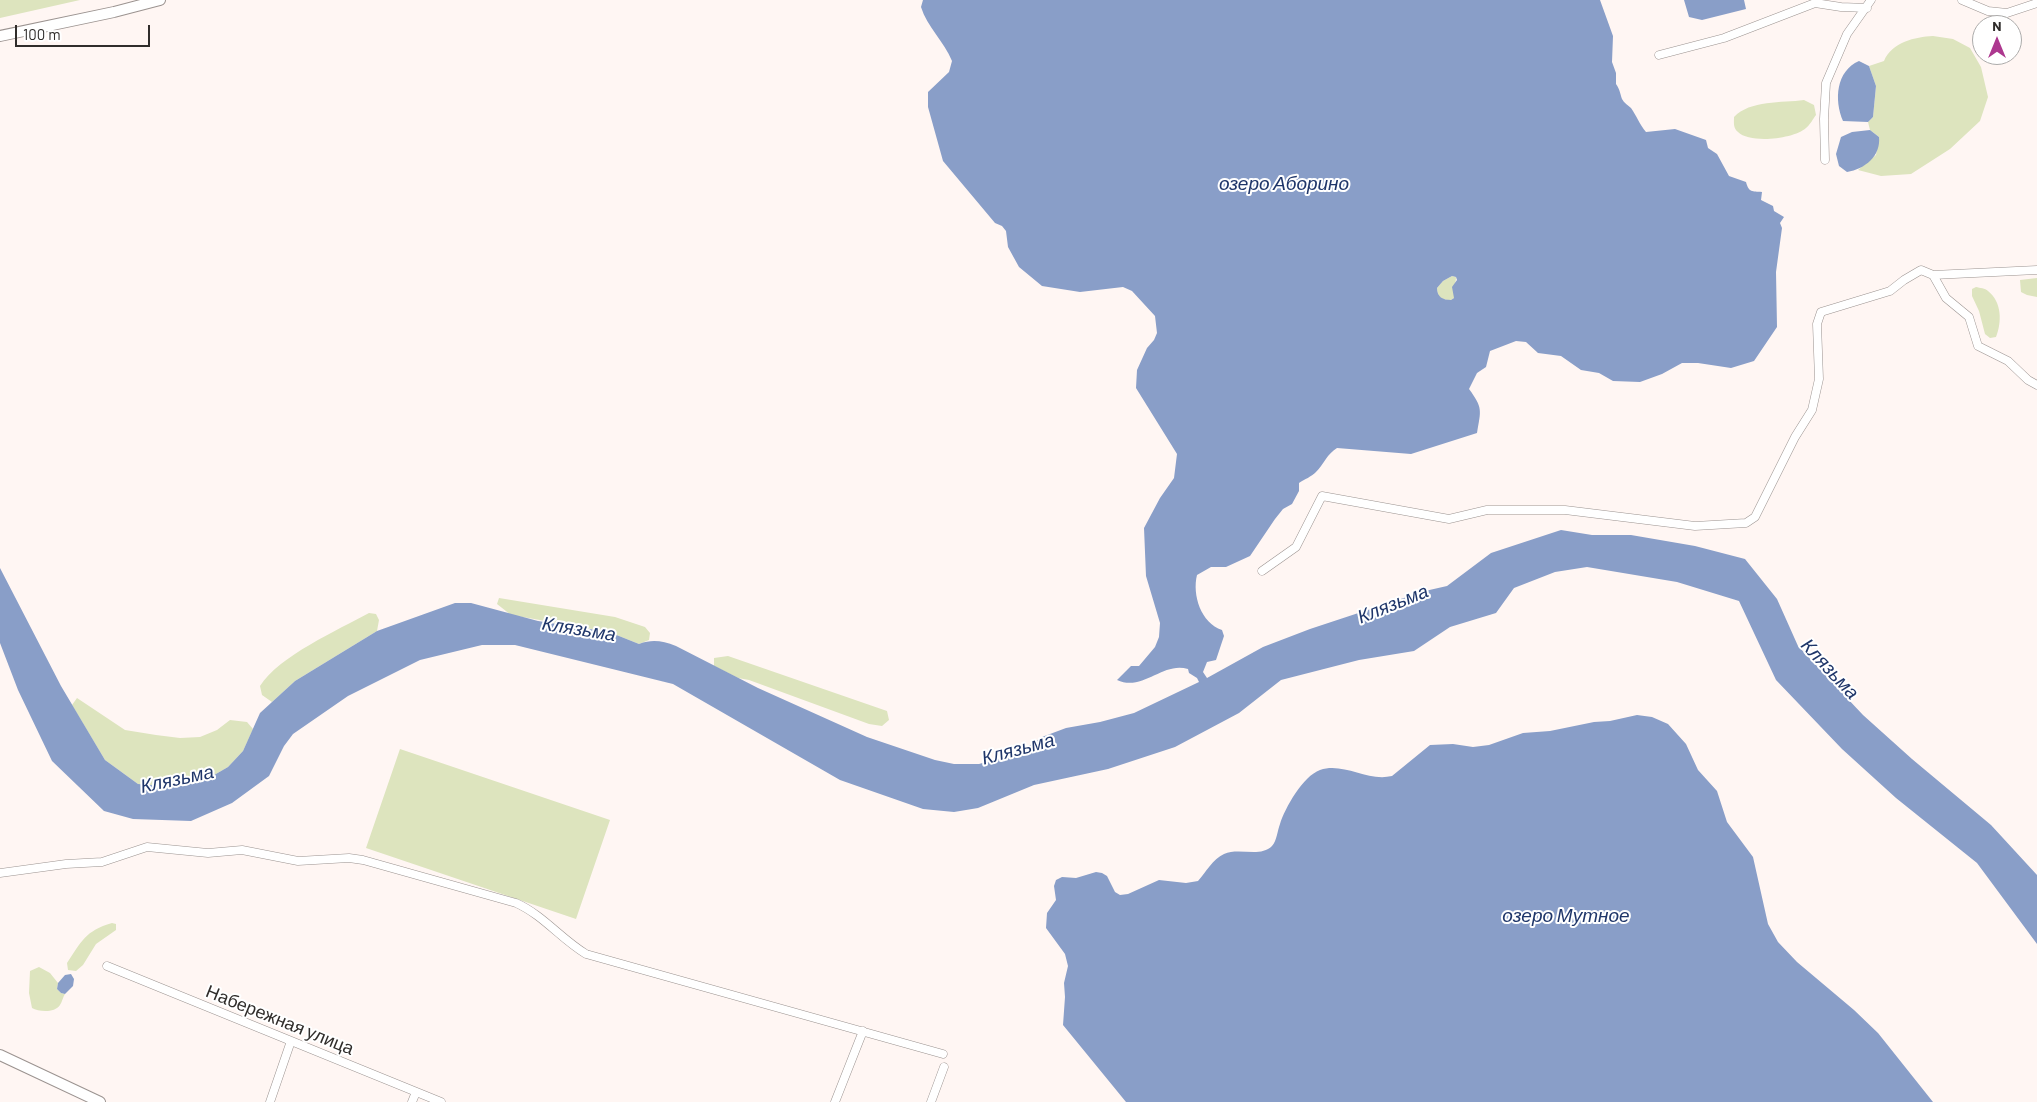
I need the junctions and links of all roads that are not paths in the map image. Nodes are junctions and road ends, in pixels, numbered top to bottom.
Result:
1 (160, 0) edge
2 (1871, 0) edge
3 (1962, 0) edge
4 (2037, 4) edge
5 (1867, 8) junction
6 (0, 36) edge
7 (1659, 55) dead end
8 (1825, 160) dead end
9 (2037, 270) edge
10 (1933, 275) junction
11 (2037, 385) edge
12 (1262, 571) dead end
13 (0, 873) edge
14 (107, 966) dead end
15 (863, 1031) junction
16 (291, 1040) junction
17 (943, 1054) dead end
18 (0, 1055) edge
19 (944, 1067) dead end
20 (416, 1092) junction
21 (100, 1102) edge
22 (270, 1102) edge
23 (412, 1102) edge
24 (440, 1102) edge
25 (835, 1102) edge
26 (931, 1102) edge

1 - 6 main road
2 - 5 street
3 - 4 street
5 - 7 street
5 - 8 street
9 - 10 street
10 - 11 street
10 - 12 street
13 - 15 street
14 - 16 street, Набережная улица
15 - 17 street
15 - 25 street
16 - 20 street, Набережная улица
16 - 22 street
18 - 21 main road
19 - 26 street
20 - 23 street
20 - 24 street, Набережная улица

